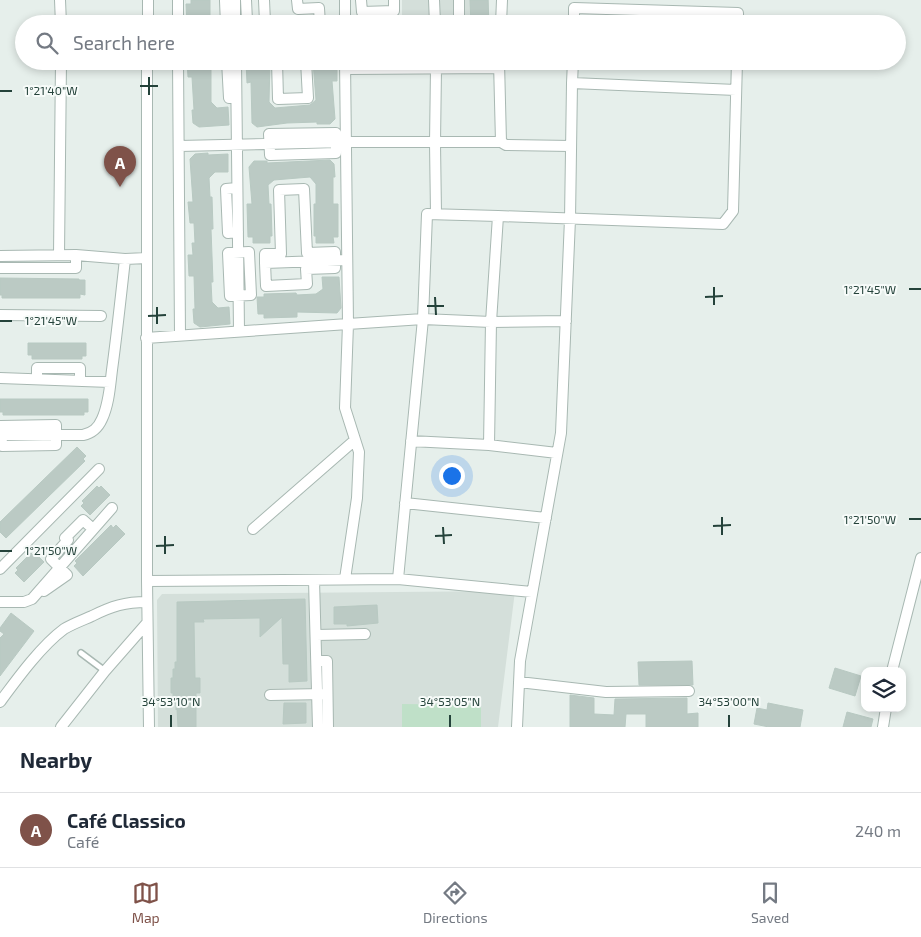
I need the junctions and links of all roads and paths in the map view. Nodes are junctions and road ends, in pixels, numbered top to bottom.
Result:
1 (60, 0) edge
2 (148, 0) edge
3 (178, 0) edge
4 (235, 0) edge
5 (246, 0) edge
6 (264, 0) edge
7 (297, 0) edge
8 (345, 0) edge
9 (361, 0) edge
10 (394, 0) edge
11 (434, 0) edge
12 (459, 0) edge
13 (502, 0) edge
14 (60, 15) edge
15 (148, 15) edge
16 (178, 15) edge
17 (233, 15) edge
18 (247, 15) edge
19 (265, 15) edge
20 (319, 15) edge
21 (345, 15) edge
22 (435, 15) edge
23 (460, 15) edge
24 (501, 15) edge
25 (574, 15) edge
26 (738, 15) edge
27 (60, 70) edge
28 (147, 70) edge
29 (178, 70) edge
30 (227, 70) edge
31 (236, 70) edge
32 (276, 70) edge
33 (306, 70) edge
34 (345, 70) edge
35 (436, 70) edge
36 (499, 70) edge
37 (573, 70) edge
38 (737, 70) edge
39 (572, 83) junction
40 (736, 90) junction
41 (236, 98) junction
42 (501, 142) junction
43 (341, 143) junction
44 (434, 143) junction
45 (269, 144) junction
46 (237, 145) junction
47 (179, 146) junction
48 (571, 146) junction
49 (436, 214) junction
50 (498, 216) junction
51 (570, 218) junction
52 (238, 253) junction
53 (58, 255) junction
54 (0, 256) edge
55 (76, 256) junction
56 (147, 258) junction
57 (124, 259) junction
58 (335, 260) junction
59 (347, 260) junction
60 (266, 263) junction
61 (0, 268) edge
62 (239, 295) junction
63 (0, 315) edge
64 (101, 316) dead end
65 (423, 319) junction
66 (566, 321) junction
67 (491, 322) junction
68 (348, 324) junction
69 (239, 331) junction
70 (180, 335) junction
71 (146, 338) junction
72 (0, 378) edge
73 (110, 382) junction
74 (1, 435) edge
75 (56, 435) junction
76 (355, 440) junction
77 (411, 440) junction
78 (489, 445) junction
79 (558, 453) junction
80 (98, 469) dead end
81 (405, 503) junction
82 (112, 508) dead end
83 (546, 518) junction
84 (93, 529) junction
85 (253, 529) dead end
86 (921, 558) edge
87 (60, 567) junction
88 (0, 569) edge
89 (345, 579) junction
90 (398, 579) junction
91 (314, 580) junction
92 (147, 581) junction
93 (532, 592) junction
94 (0, 602) edge
95 (147, 602) junction
96 (148, 623) junction
97 (365, 634) dead end
98 (316, 635) junction
99 (82, 653) dead end
100 (893, 667) edge
101 (105, 671) junction
102 (519, 682) junction
103 (689, 691) dead end
104 (322, 694) junction
105 (270, 695) dead end
106 (0, 702) edge
107 (885, 712) edge
108 (61, 727) edge
109 (149, 727) edge
110 (318, 727) edge
111 (328, 727) edge
112 (517, 727) edge
113 (883, 727) edge

1 - 14 street
2 - 15 street
3 - 16 street
4 - 17 street
5 - 18 street
6 - 19 street
7 - 20 street
8 - 21 street
9 - 10 street
11 - 22 street
12 - 23 street
13 - 24 street
25 - 26 street
27 - 53 street
28 - 56 street
29 - 47 street
30 - 41 street
31 - 41 street
32 - 33 street
34 - 43 street
35 - 44 street
36 - 42 street
37 - 39 street
38 - 40 street
39 - 40 street
39 - 48 street
40 - 51 street
41 - 46 street
42 - 44 street
42 - 48 street
43 - 44 street
43 - 45 street
43 - 45 street
43 - 59 street
44 - 49 street
45 - 46 street
46 - 47 street
46 - 52 street
47 - 70 street
48 - 51 street
49 - 50 street
49 - 65 street
50 - 51 street
50 - 67 street
51 - 66 street
52 - 62 street
52 - 62 street
53 - 54 street
53 - 55 street
55 - 57 street
55 - 61 street
56 - 57 street
56 - 71 street
57 - 73 street
58 - 59 street
58 - 60 street
58 - 60 street
58 - 60 street
59 - 68 street
62 - 69 street
63 - 64 street
65 - 67 street
65 - 68 street
65 - 77 street
66 - 67 street
66 - 79 street
67 - 78 street
68 - 69 street
68 - 76 street
69 - 70 street
70 - 71 street
71 - 92 street
72 - 73 street
73 - 75 street
74 - 75 street
74 - 75 street
76 - 85 street
76 - 89 street
77 - 78 street
77 - 81 street
78 - 79 street
79 - 83 street
80 - 88 street
81 - 83 street
81 - 90 street
82 - 84 street
83 - 93 street
84 - 87 street
84 - 87 street
86 - 100 street
87 - 94 street
89 - 90 street
89 - 91 street
90 - 93 street
91 - 92 street
91 - 98 street
92 - 95 street
93 - 102 street
95 - 96 street
95 - 106 street
96 - 101 street
96 - 109 street
97 - 98 street
98 - 104 street
99 - 101 lane
101 - 108 street
102 - 103 street
102 - 112 street
104 - 105 street
104 - 110 street
104 - 111 street
107 - 113 street

